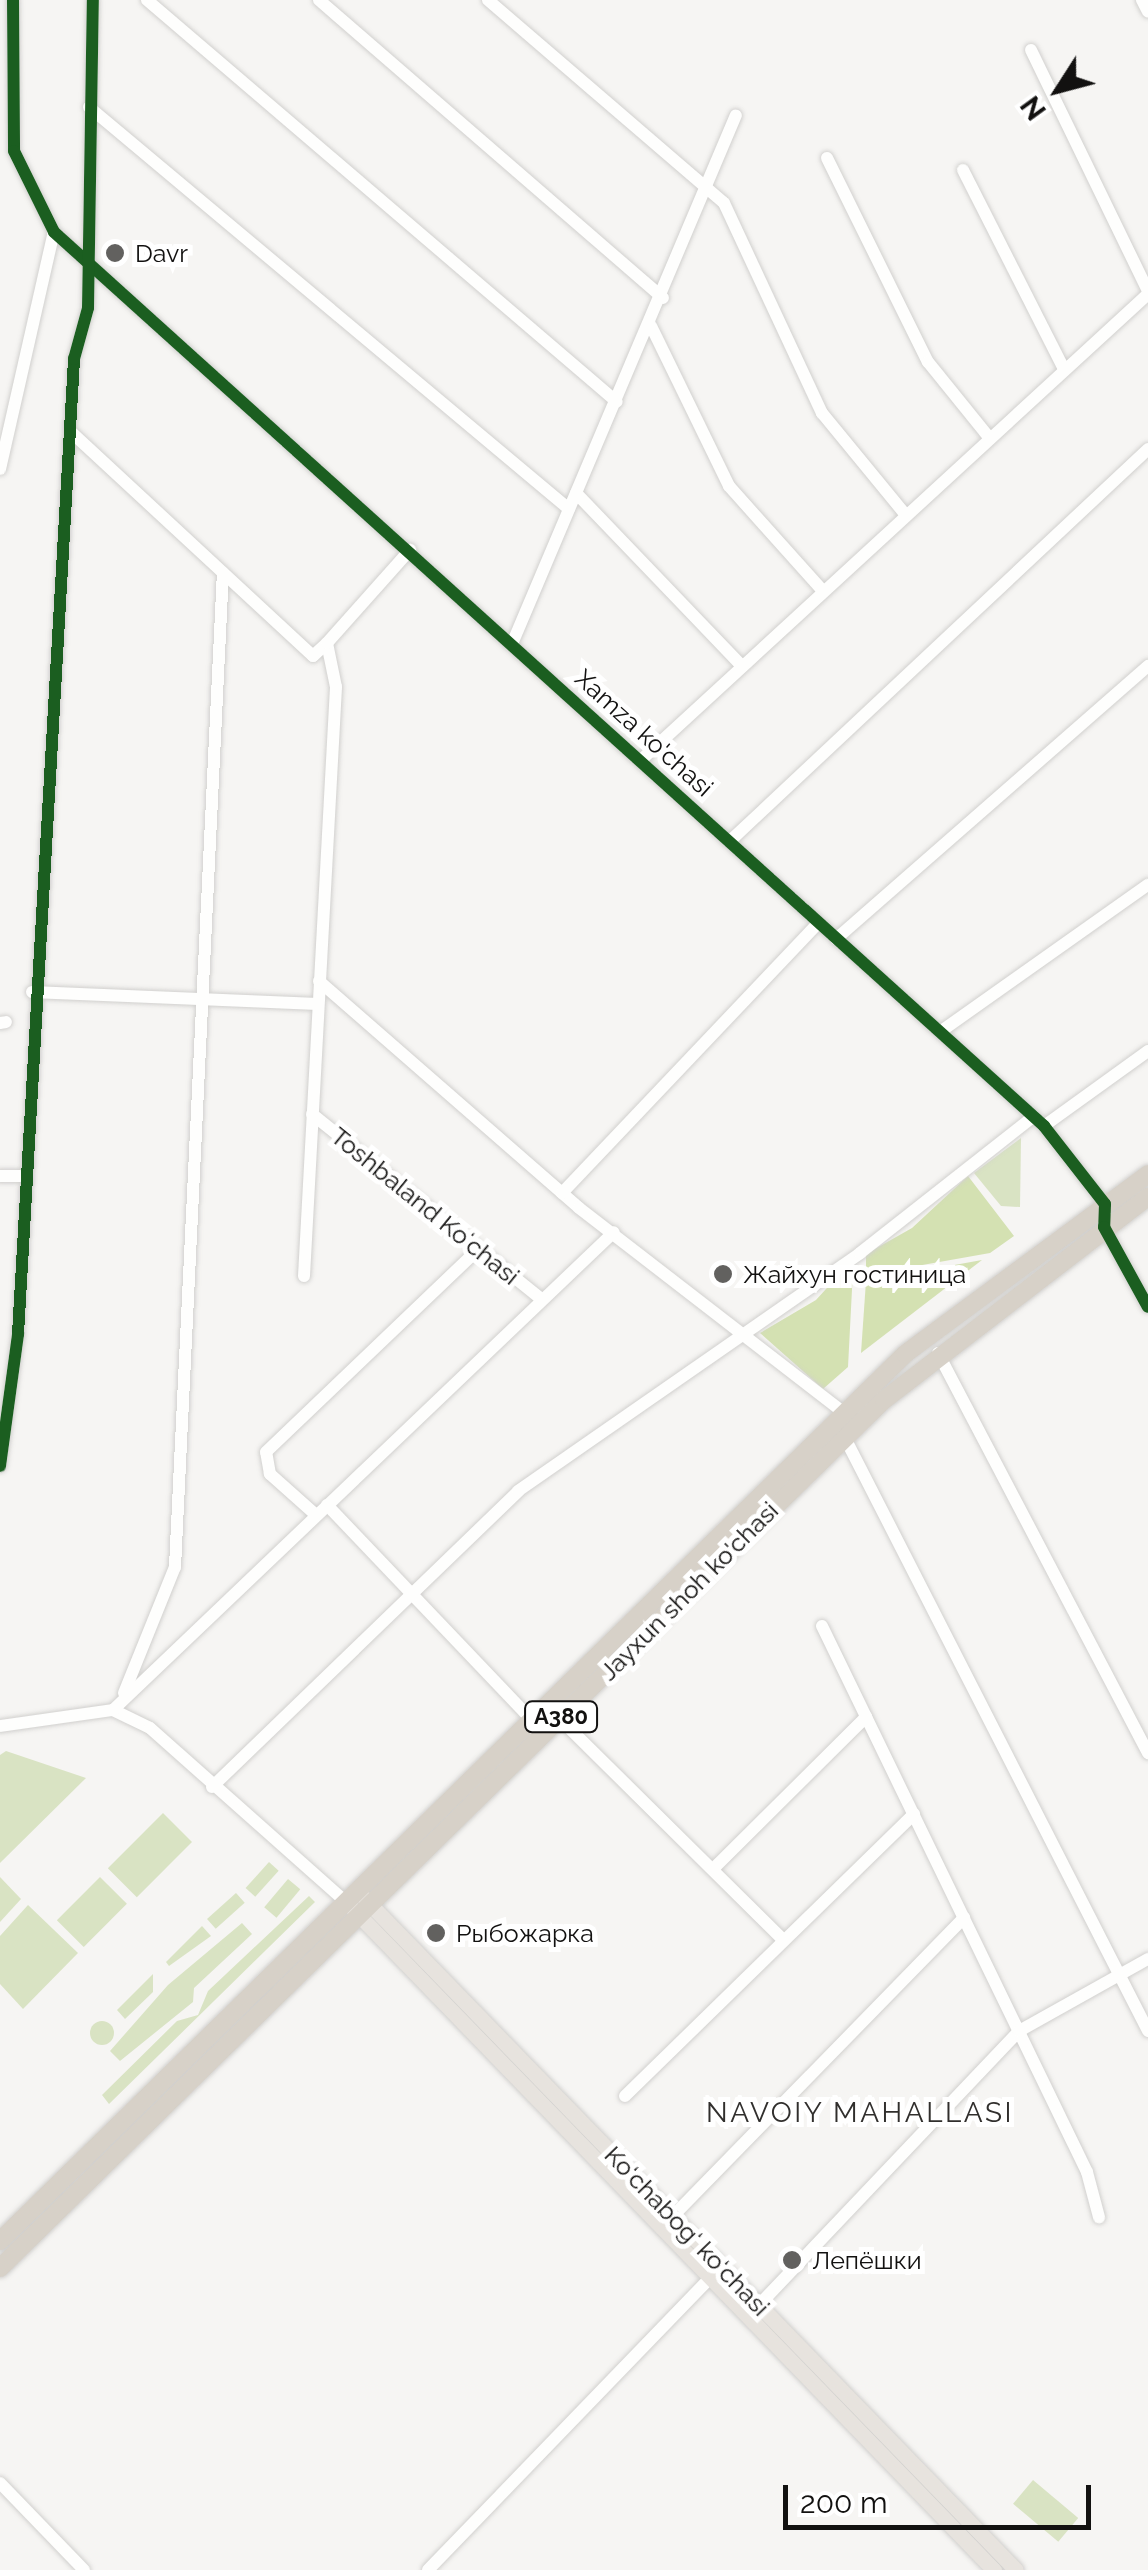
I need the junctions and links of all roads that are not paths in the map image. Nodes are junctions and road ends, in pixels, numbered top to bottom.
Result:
1 (13, 0) edge
2 (93, 0) edge
3 (147, 0) edge
4 (319, 0) edge
5 (488, 0) edge
6 (1142, 0) edge
7 (1148, 12) edge
8 (1031, 50) dead end
9 (89, 108) junction
10 (736, 115) dead end
11 (5, 124) edge
12 (826, 158) dead end
13 (963, 170) dead end
14 (708, 190) junction
15 (54, 232) junction
16 (90, 260) junction
17 (1148, 292) edge
18 (663, 298) junction
19 (651, 326) junction
20 (1064, 369) junction
21 (617, 402) junction
22 (70, 430) junction
23 (988, 436) junction
24 (1148, 449) edge
25 (0, 468) edge
26 (576, 494) junction
27 (569, 510) junction
28 (905, 514) junction
29 (410, 550) junction
30 (224, 573) junction
31 (823, 591) junction
32 (326, 643) junction
33 (512, 644) junction
34 (742, 666) junction
35 (1148, 666) edge
36 (641, 760) junction
37 (730, 841) junction
38 (1148, 885) edge
39 (818, 923) junction
40 (836, 939) junction
41 (319, 981) junction
42 (32, 992) junction
43 (196, 999) junction
44 (318, 1004) junction
45 (940, 1032) junction
46 (1148, 1051) edge
47 (312, 1114) junction
48 (1039, 1121) junction
49 (1148, 1174) edge
50 (0, 1176) edge
51 (20, 1176) junction
52 (562, 1192) junction
53 (1148, 1197) edge
54 (1104, 1204) junction
55 (1104, 1227) junction
56 (614, 1232) junction
57 (475, 1252) junction
58 (304, 1276) dead end
59 (540, 1298) junction
60 (1148, 1307) edge
61 (746, 1334) junction
62 (938, 1351) junction
63 (844, 1413) junction
64 (845, 1438) junction
65 (0, 1466) edge
66 (327, 1505) junction
67 (316, 1516) junction
68 (411, 1593) junction
69 (822, 1626) dead end
70 (124, 1693) junction
71 (113, 1710) junction
72 (866, 1717) junction
73 (531, 1719) junction
74 (560, 1719) junction
75 (0, 1726) edge
76 (1148, 1754) edge
77 (212, 1788) junction
78 (914, 1814) junction
79 (713, 1869) junction
80 (352, 1898) junction
81 (368, 1912) junction
82 (964, 1918) junction
83 (783, 1940) junction
84 (1148, 1959) edge
85 (1118, 1972) junction
86 (1019, 2031) junction
87 (1148, 2031) edge
88 (214, 2032) junction
89 (229, 2047) junction
90 (625, 2096) dead end
91 (566, 2119) junction
92 (673, 2216) junction
93 (1099, 2217) dead end
94 (3, 2253) edge
95 (717, 2276) junction
96 (759, 2305) junction
97 (0, 2483) edge
98 (84, 2570) edge
99 (428, 2570) edge
100 (994, 2570) edge
101 (1016, 2570) edge

1 - 11 street
2 - 9 street
3 - 21 street
4 - 18 street
5 - 14 street
6 - 7 street
8 - 17 street
9 - 16 street
9 - 27 street
10 - 14 street
11 - 15 street
12 - 23 street
13 - 20 street
14 - 18 street
14 - 28 street
15 - 16 street, Xamza ko'chasi
15 - 25 street
16 - 22 street
16 - 29 street, Xamza ko'chasi
17 - 20 street
18 - 19 street
19 - 21 street
19 - 31 street
20 - 23 street
21 - 26 street
22 - 30 street
22 - 42 street
23 - 28 street
24 - 37 street
26 - 27 street
26 - 34 street
27 - 33 street
28 - 31 street
29 - 32 street
29 - 33 street, Xamza ko'chasi
30 - 32 street
30 - 43 street
31 - 34 street
32 - 41 street
33 - 36 street, Xamza ko'chasi
34 - 36 street
35 - 40 street
36 - 37 street, Xamza ko'chasi
37 - 39 street, Xamza ko'chasi
38 - 45 street
39 - 40 street, Xamza ko'chasi
39 - 52 street
40 - 45 street, Xamza ko'chasi
41 - 44 street
41 - 52 street
42 - 43 street
42 - 51 street
43 - 44 street
43 - 70 street
44 - 47 street
45 - 48 street, Xamza ko'chasi
46 - 48 street
47 - 57 street, Toshbaland Koʻchasi
47 - 58 street
48 - 54 street, Xamza ko'chasi
48 - 61 street
49 - 54 highway, Jayxun shoh ko'chasi / A380
50 - 51 street
51 - 65 street
52 - 56 street
53 - 55 highway, Jayxun shoh ko'chasi / A380
54 - 55 street
54 - 63 highway, Jayxun shoh ko'chasi / A380
55 - 60 street
55 - 62 highway, Jayxun shoh ko'chasi / A380
56 - 59 street
56 - 61 street
57 - 59 street, Toshbaland Koʻchasi
57 - 67 street
59 - 66 street
61 - 63 street
61 - 68 street
62 - 64 highway, Jayxun shoh ko'chasi / A380
62 - 76 street
63 - 73 highway, Jayxun shoh ko'chasi / A380
64 - 74 highway, Jayxun shoh ko'chasi / A380
64 - 85 street
66 - 67 street
66 - 68 street
67 - 70 street
68 - 73 street
68 - 77 street
69 - 72 street
70 - 71 street
71 - 75 street
71 - 77 street
72 - 78 street
72 - 79 street
73 - 80 highway, Jayxun shoh ko'chasi / A380
74 - 79 street
74 - 81 highway, Jayxun shoh ko'chasi / A380
77 - 80 street
78 - 82 street
78 - 83 street
79 - 83 street
80 - 81 main road, Ko‘chabog‘ ko‘chasi
80 - 88 highway, Jayxun shoh ko'chasi / A380
81 - 89 highway, Jayxun shoh ko'chasi / A380
81 - 91 main road, Ko‘chabog‘ ko‘chasi
82 - 86 street
82 - 92 street
83 - 90 street
84 - 85 street
85 - 86 street
85 - 87 street
86 - 93 street
86 - 96 street
88 - 89 highway
88 - 94 highway, Jayxun shoh ko'chasi / A380
89 - 94 highway, Jayxun shoh ko'chasi / A380
91 - 92 main road, Ko‘chabog‘ ko‘chasi
91 - 95 main road, Ko‘chabog‘ ko‘chasi
92 - 95 main road, Ko‘chabog‘ ko‘chasi
95 - 96 main road, Ko‘chabog‘ ko‘chasi
95 - 99 street
95 - 100 main road, Ko‘chabog‘ ko‘chasi
96 - 101 main road, Ko‘chabog‘ ko‘chasi
97 - 98 street

